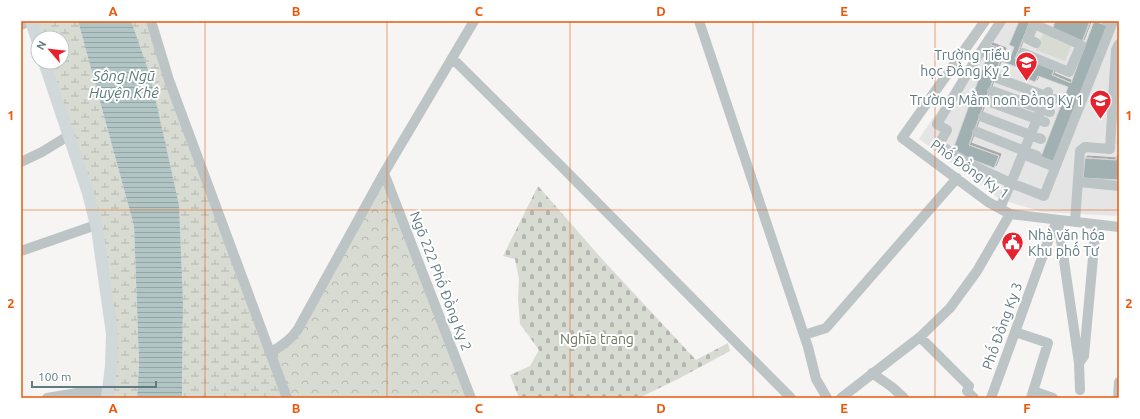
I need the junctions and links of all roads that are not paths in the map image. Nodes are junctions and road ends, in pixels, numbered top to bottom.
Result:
1 (151, 21) edge
2 (474, 21) edge
3 (699, 21) edge
4 (984, 21) edge
5 (1001, 21) edge
6 (1106, 21) edge
7 (1034, 22) edge
8 (1036, 42) dead end
9 (1119, 44) edge
10 (1023, 53) dead end
11 (452, 58) junction
12 (47, 70) edge
13 (997, 78) dead end
14 (1045, 111) junction
15 (983, 117) dead end
16 (1041, 121) junction
17 (977, 132) dead end
18 (1030, 135) junction
19 (68, 136) junction
20 (1041, 139) dead end
21 (1024, 152) junction
22 (1037, 156) dead end
23 (21, 162) edge
24 (1055, 168) junction
25 (384, 173) junction
26 (957, 178) junction
27 (1079, 182) junction
28 (1011, 183) junction
29 (1119, 186) edge
30 (1000, 208) junction
31 (1010, 214) junction
32 (1058, 220) junction
33 (1075, 222) junction
34 (1096, 224) junction
35 (96, 225) junction
36 (1119, 227) edge
37 (21, 251) edge
38 (1015, 332) junction
39 (804, 335) junction
40 (920, 337) junction
41 (270, 352) junction
42 (1079, 363) junction
43 (872, 373) junction
44 (1119, 382) edge
45 (1080, 390) dead end
46 (107, 395) edge
47 (1032, 395) edge
48 (77, 396) edge
49 (47, 398) edge
50 (287, 398) edge
51 (471, 398) edge
52 (791, 398) edge
53 (827, 398) edge
54 (841, 398) edge
55 (904, 398) edge
56 (974, 398) edge
57 (991, 398) edge
58 (1053, 398) edge
59 (1118, 398) edge

1 - 41 street
2 - 11 street
3 - 39 street
4 - 26 street, Phố Đồng Kỵ 1
5 - 28 street
6 - 24 street
7 - 8 street
7 - 10 street
9 - 27 street
11 - 25 street
11 - 52 street
12 - 19 main road
13 - 14 street
14 - 16 street
14 - 16 street
15 - 18 street
16 - 18 street
17 - 21 street
18 - 20 street
18 - 21 street
19 - 23 street
19 - 35 main road
21 - 22 street
21 - 24 street
21 - 28 street
24 - 28 street
25 - 41 street
25 - 51 street, Ngõ 222 Phố Đồng Kỵ 2
26 - 30 street, Phố Đồng Kỵ 1
26 - 39 street
27 - 29 street
27 - 33 street
28 - 30 street
30 - 31 street, Phố Đồng Kỵ 1
31 - 32 street, Phố Đồng Kỵ 1
31 - 40 street
32 - 33 street, Phố Đồng Kỵ 1
32 - 38 street, Phố Đồng Kỵ 3
32 - 42 street
33 - 34 street, Phố Đồng Kỵ 1
34 - 36 street, Phố Đồng Kỵ 1
34 - 42 street
35 - 37 street
35 - 46 main road
38 - 47 street
38 - 57 street, Phố Đồng Kỵ 3
39 - 53 street
40 - 43 street
40 - 56 street
41 - 50 street
42 - 45 street
43 - 54 street
43 - 55 street
44 - 59 street
46 - 48 street
47 - 58 street
48 - 49 street

